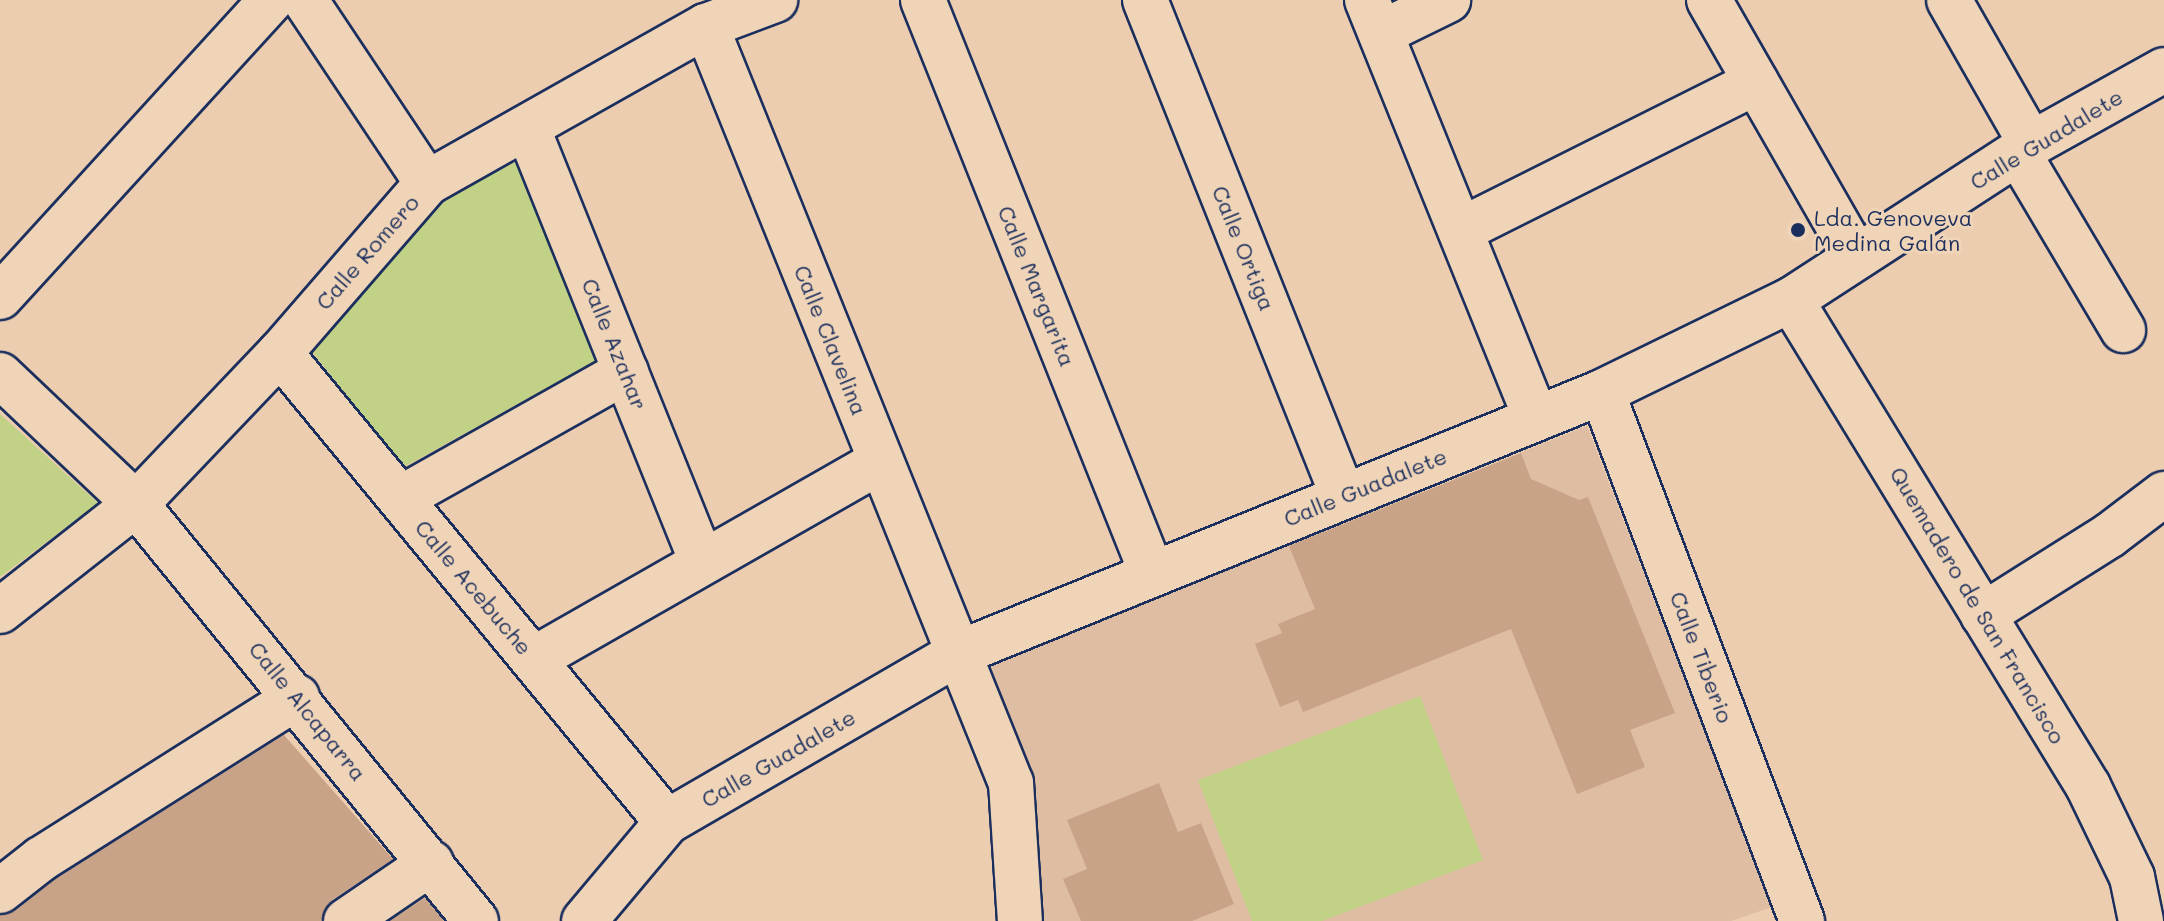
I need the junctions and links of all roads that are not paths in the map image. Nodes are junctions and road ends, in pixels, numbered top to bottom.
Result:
1 (271, 0) edge
2 (305, 0) edge
3 (775, 0) edge
4 (923, 0) edge
5 (1145, 0) edge
6 (1448, 0) edge
7 (1709, 0) edge
8 (1949, 0) edge
9 (1374, 17) edge
10 (706, 26) junction
11 (2164, 70) edge
12 (1756, 82) junction
13 (528, 129) junction
14 (2025, 148) junction
15 (427, 183) junction
16 (1461, 230) junction
17 (1856, 257) junction
18 (0, 297) edge
19 (1791, 300) junction
20 (2123, 330) dead end
21 (280, 353) junction
22 (626, 371) junction
23 (0, 375) edge
24 (1602, 392) junction
25 (1536, 418) junction
26 (880, 462) junction
27 (2164, 494) edge
28 (1343, 496) junction
29 (401, 498) junction
30 (136, 504) junction
31 (701, 560) junction
32 (1151, 571) junction
33 (0, 611) edge
34 (1983, 615) junction
35 (959, 653) junction
36 (534, 659) junction
37 (297, 697) junction
38 (667, 822) junction
39 (431, 863) junction
40 (0, 891) edge
41 (346, 921) edge
42 (476, 921) edge
43 (584, 921) edge
44 (1020, 921) edge
45 (1802, 921) edge
46 (2141, 921) edge

1 - 18 street
2 - 15 street
3 - 10 street, Calle Romero
4 - 32 street, Calle Margarita
5 - 28 street, Calle Ortiga
6 - 9 street
7 - 12 street
8 - 14 street
9 - 16 street
10 - 13 street, Calle Romero
10 - 26 street, Calle Clavelina
11 - 14 street, Calle Guadalete
12 - 16 street
12 - 17 street
13 - 15 street, Calle Romero
13 - 22 street, Calle Azahar
14 - 17 street, Calle Guadalete
14 - 20 street
15 - 21 street, Calle Romero
16 - 25 street
17 - 19 street, Calle Guadalete
19 - 24 street, Calle Guadalete
19 - 34 street, Quemadero de San Francisco
21 - 29 street, Calle Acebuche
21 - 30 street, Calle Romero
22 - 29 street
22 - 31 street, Calle Azahar
23 - 30 street, Calle Alcaparra
24 - 25 street, Calle Guadalete
24 - 45 street, Calle Tiberio
25 - 28 street, Calle Guadalete
26 - 31 street
26 - 35 street, Calle Clavelina
27 - 34 street
28 - 32 street, Calle Guadalete
29 - 36 street, Calle Acebuche
30 - 33 street, Calle Romero
30 - 37 street, Calle Alcaparra
31 - 36 street
32 - 35 street, Calle Guadalete
34 - 46 street, Quemadero de San Francisco
35 - 38 street, Calle Guadalete
35 - 44 street, Calle Clavelina
36 - 38 street, Calle Acebuche
37 - 39 street, Calle Alcaparra
37 - 40 street
38 - 43 street, Calle Guadalete
39 - 41 street
39 - 42 street, Calle Alcaparra

